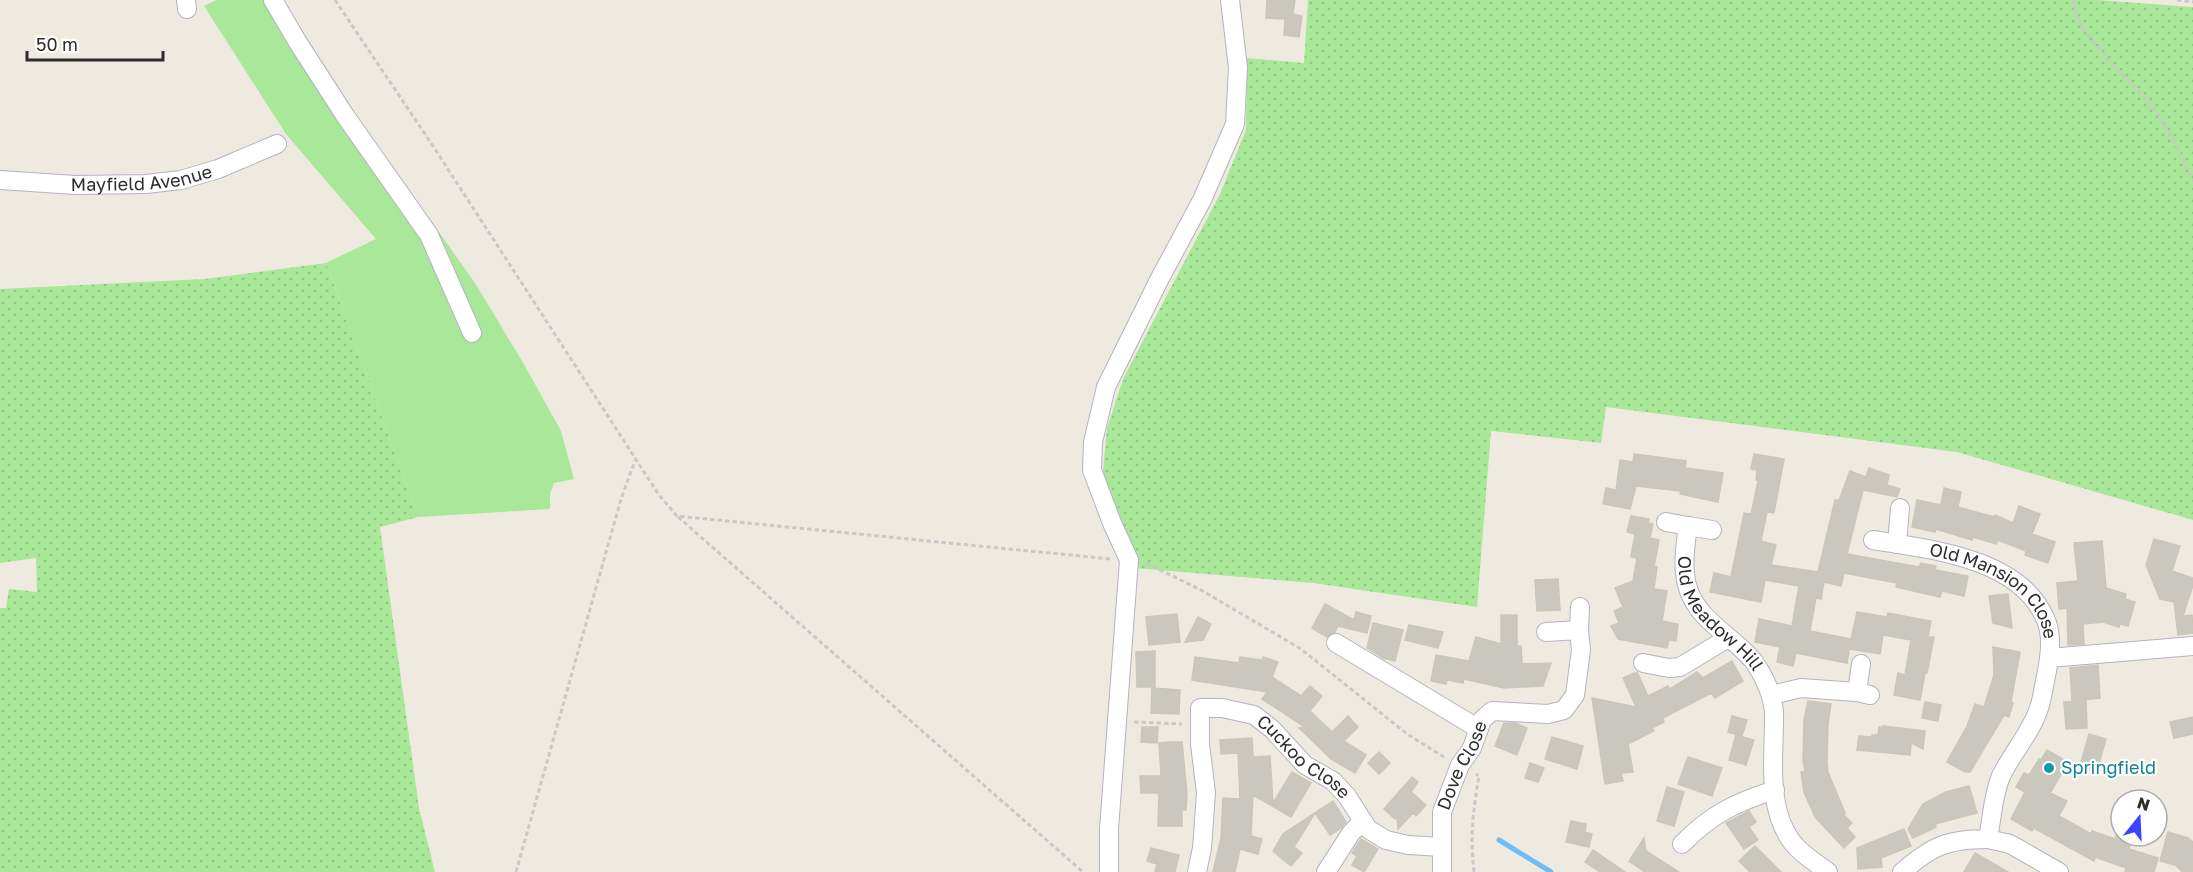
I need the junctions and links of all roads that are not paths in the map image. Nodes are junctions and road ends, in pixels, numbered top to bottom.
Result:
1 (273, 0) edge
2 (1230, 0) edge
3 (277, 144) dead end
4 (0, 180) edge
5 (472, 333) dead end
6 (1900, 508) dead end
7 (1666, 522) dead end
8 (1688, 526) junction
9 (1712, 530) dead end
10 (1873, 540) dead end
11 (1896, 544) junction
12 (1580, 607) dead end
13 (1579, 630) junction
14 (1546, 632) dead end
15 (1728, 638) junction
16 (1336, 643) dead end
17 (2193, 646) edge
18 (2049, 658) junction
19 (1642, 663) dead end
20 (1861, 664) dead end
21 (1772, 695) junction
22 (1479, 729) junction
23 (1775, 790) junction
24 (1363, 821) junction
25 (1988, 839) junction
26 (1682, 844) dead end
27 (1442, 847) junction
28 (1109, 872) edge
29 (1197, 872) edge
30 (1326, 872) edge
31 (1442, 872) edge
32 (1828, 872) edge
33 (1902, 872) edge
34 (2059, 872) edge

1 - 5 street
2 - 28 street
3 - 4 street, Mayfield Avenue
6 - 11 street, Old Mansion Close
7 - 8 street, Old Meadow Hill
8 - 9 street, Old Meadow Hill
8 - 15 street, Old Meadow Hill
10 - 11 street, Old Mansion Close
11 - 18 street, Old Mansion Close
12 - 13 street, Dove Close
13 - 14 street
13 - 22 street, Dove Close
15 - 19 street
15 - 21 street, Old Meadow Hill
16 - 22 street
17 - 18 street
18 - 25 street, Old Mansion Close
20 - 21 street, Old Meadow Hill
21 - 23 street, Old Meadow Hill
22 - 27 street, Dove Close
23 - 26 street
23 - 32 street, Old Meadow Hill
24 - 27 street, Cuckoo Close
24 - 29 street, Cuckoo Close
24 - 30 street
25 - 33 street
25 - 34 street
27 - 31 street, Dove Close

